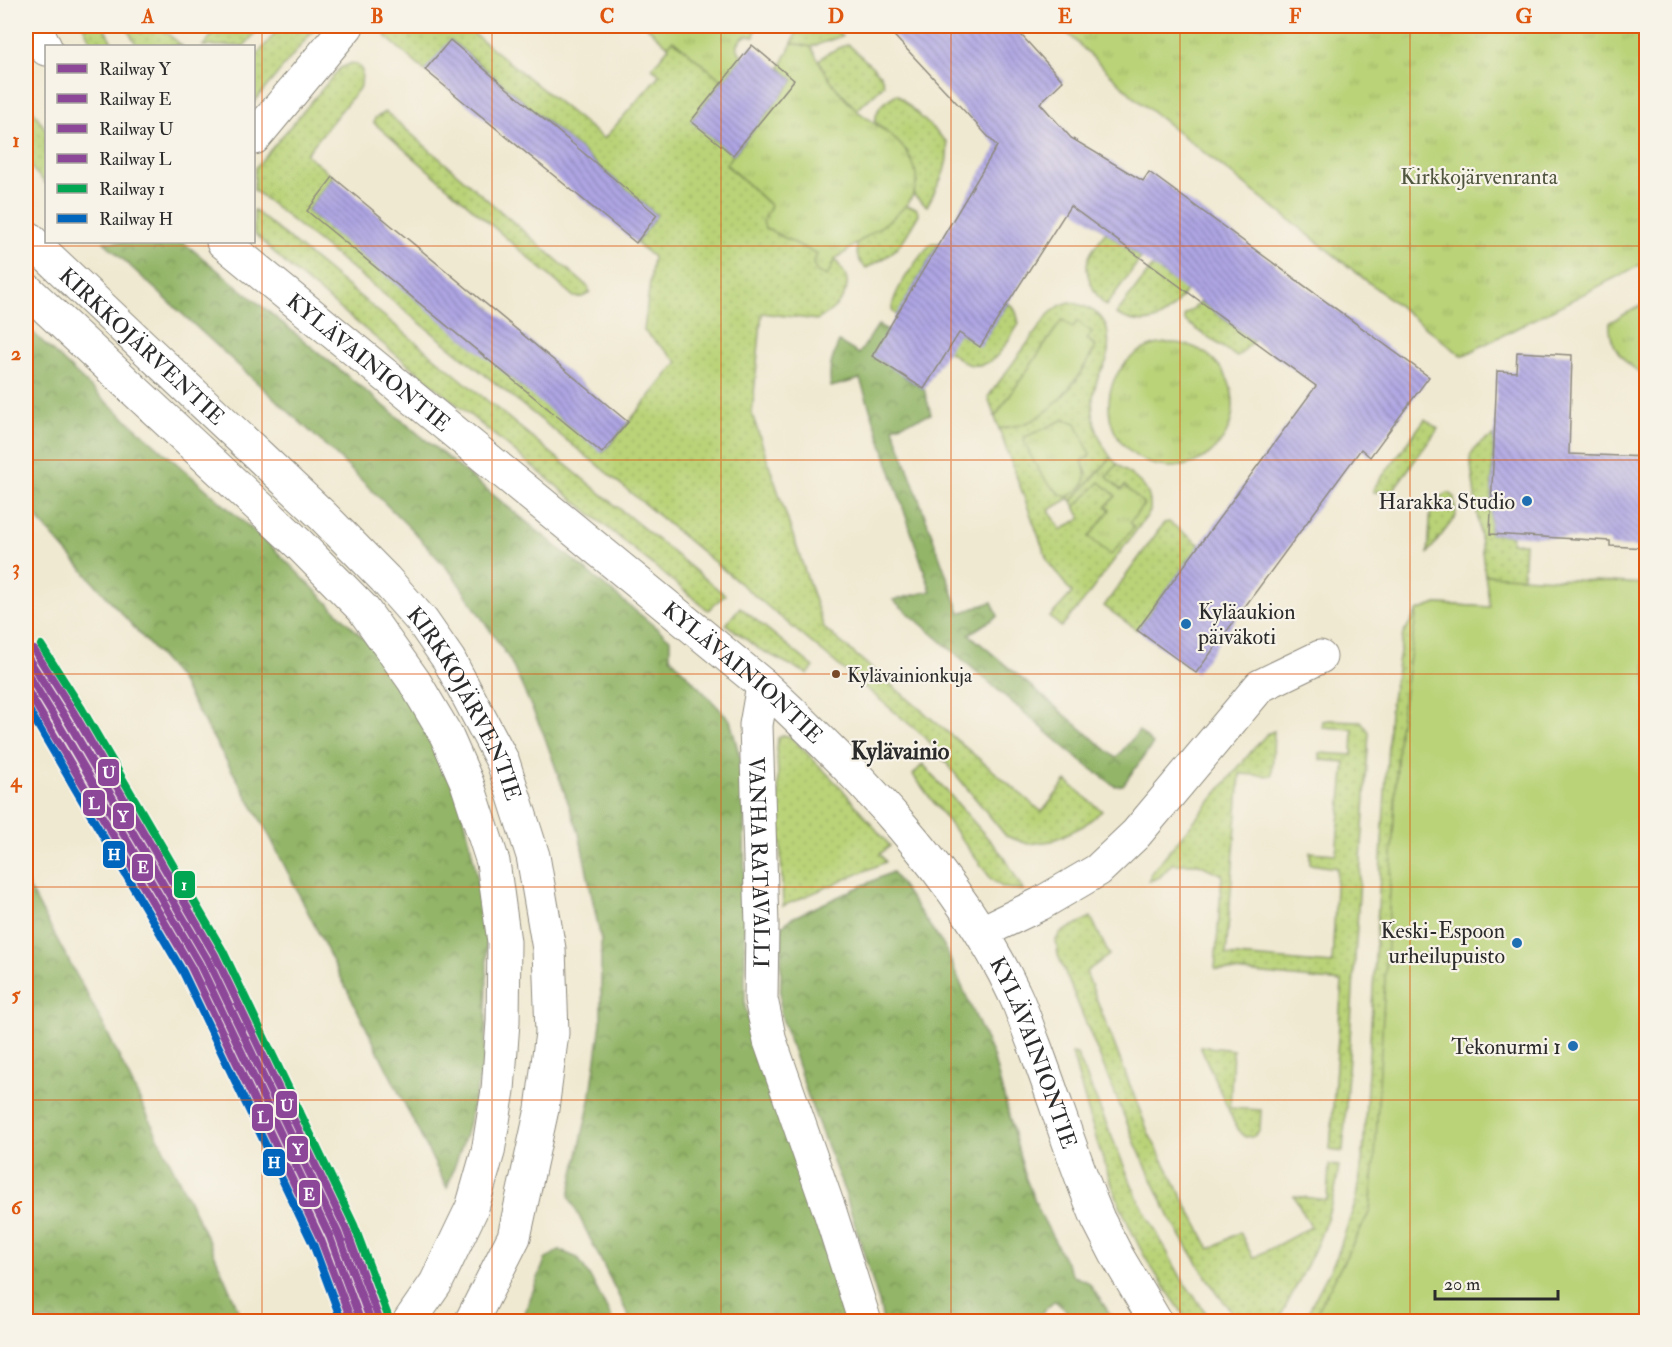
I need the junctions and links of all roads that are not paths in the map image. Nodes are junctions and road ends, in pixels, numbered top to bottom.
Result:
1 (35, 26) edge
2 (347, 26) edge
3 (45, 47) edge
4 (255, 137) edge
5 (26, 236) edge
6 (224, 243) edge
7 (26, 289) edge
8 (1320, 657) dead end
9 (763, 685) junction
10 (982, 932) junction
11 (409, 1322) edge
12 (471, 1322) edge
13 (865, 1322) edge
14 (1155, 1322) edge

1 - 3 street
2 - 4 street
5 - 12 street, KIRKKOJÄRVENTIE
6 - 9 street, KYLÄVAINIONTIE
7 - 11 street, KIRKKOJÄRVENTIE
8 - 10 street
9 - 10 street, KYLÄVAINIONTIE
9 - 13 street, VANHA RATAVALLI
10 - 14 street, KYLÄVAINIONTIE

